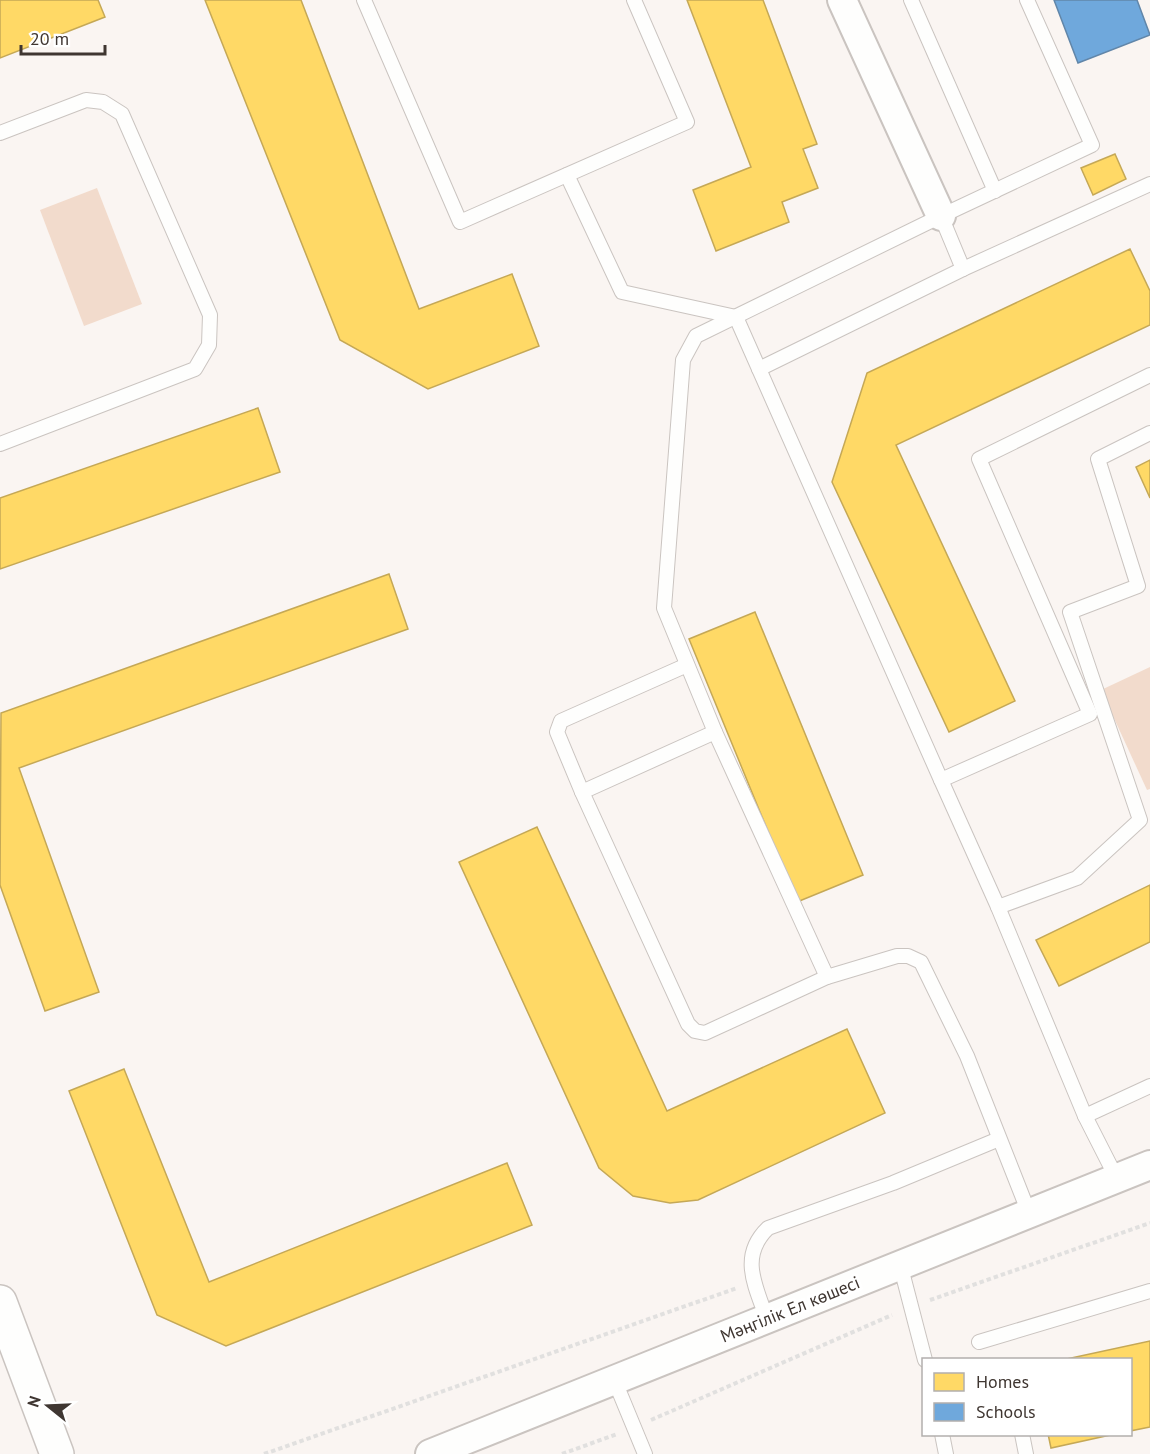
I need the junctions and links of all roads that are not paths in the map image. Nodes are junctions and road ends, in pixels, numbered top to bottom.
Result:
1 (364, 0) edge
2 (634, 0) edge
3 (842, 0) edge
4 (911, 0) edge
5 (1027, 0) edge
6 (0, 133) edge
7 (567, 175) junction
8 (1150, 184) edge
9 (994, 191) junction
10 (940, 216) junction
11 (963, 269) junction
12 (736, 317) junction
13 (759, 369) junction
14 (1150, 375) edge
15 (1150, 433) edge
16 (0, 444) edge
17 (687, 665) junction
18 (715, 732) junction
19 (941, 780) junction
20 (582, 792) junction
21 (998, 907) junction
22 (827, 977) junction
23 (1150, 1086) edge
24 (1085, 1116) junction
25 (999, 1139) junction
26 (1150, 1165) edge
27 (1117, 1179) junction
28 (1029, 1213) junction
29 (900, 1264) junction
30 (1150, 1291) edge
31 (0, 1302) edge
32 (767, 1318) junction
33 (979, 1342) dead end
34 (925, 1358) edge
35 (614, 1379) junction
36 (942, 1436) edge
37 (1022, 1436) edge
38 (57, 1454) edge
39 (430, 1454) edge
40 (645, 1454) edge
41 (946, 1454) edge
42 (1026, 1454) edge

1 - 7 lane
2 - 7 lane
3 - 10 street
4 - 9 lane
5 - 9 lane
6 - 16 lane
7 - 12 lane
8 - 11 lane
9 - 10 lane
10 - 11 lane
10 - 12 lane
11 - 13 lane
12 - 13 lane
12 - 17 lane
13 - 19 lane
14 - 19 lane
15 - 21 lane
17 - 18 lane
17 - 20 lane
18 - 20 lane
18 - 22 lane
19 - 21 lane
20 - 22 lane
21 - 24 lane
22 - 25 lane
23 - 24 lane
24 - 27 lane
25 - 28 lane
25 - 32 lane
26 - 27 street, Мәңгілік Ел көшесі
27 - 28 street, Мәңгілік Ел көшесі
28 - 29 street, Мәңгілік Ел көшесі
29 - 32 street, Мәңгілік Ел көшесі
29 - 34 lane
30 - 33 lane
31 - 38 street
32 - 35 street, Мәңгілік Ел көшесі
35 - 39 street, Мәңгілік Ел көшесі
35 - 40 lane
36 - 41 lane
37 - 42 lane

